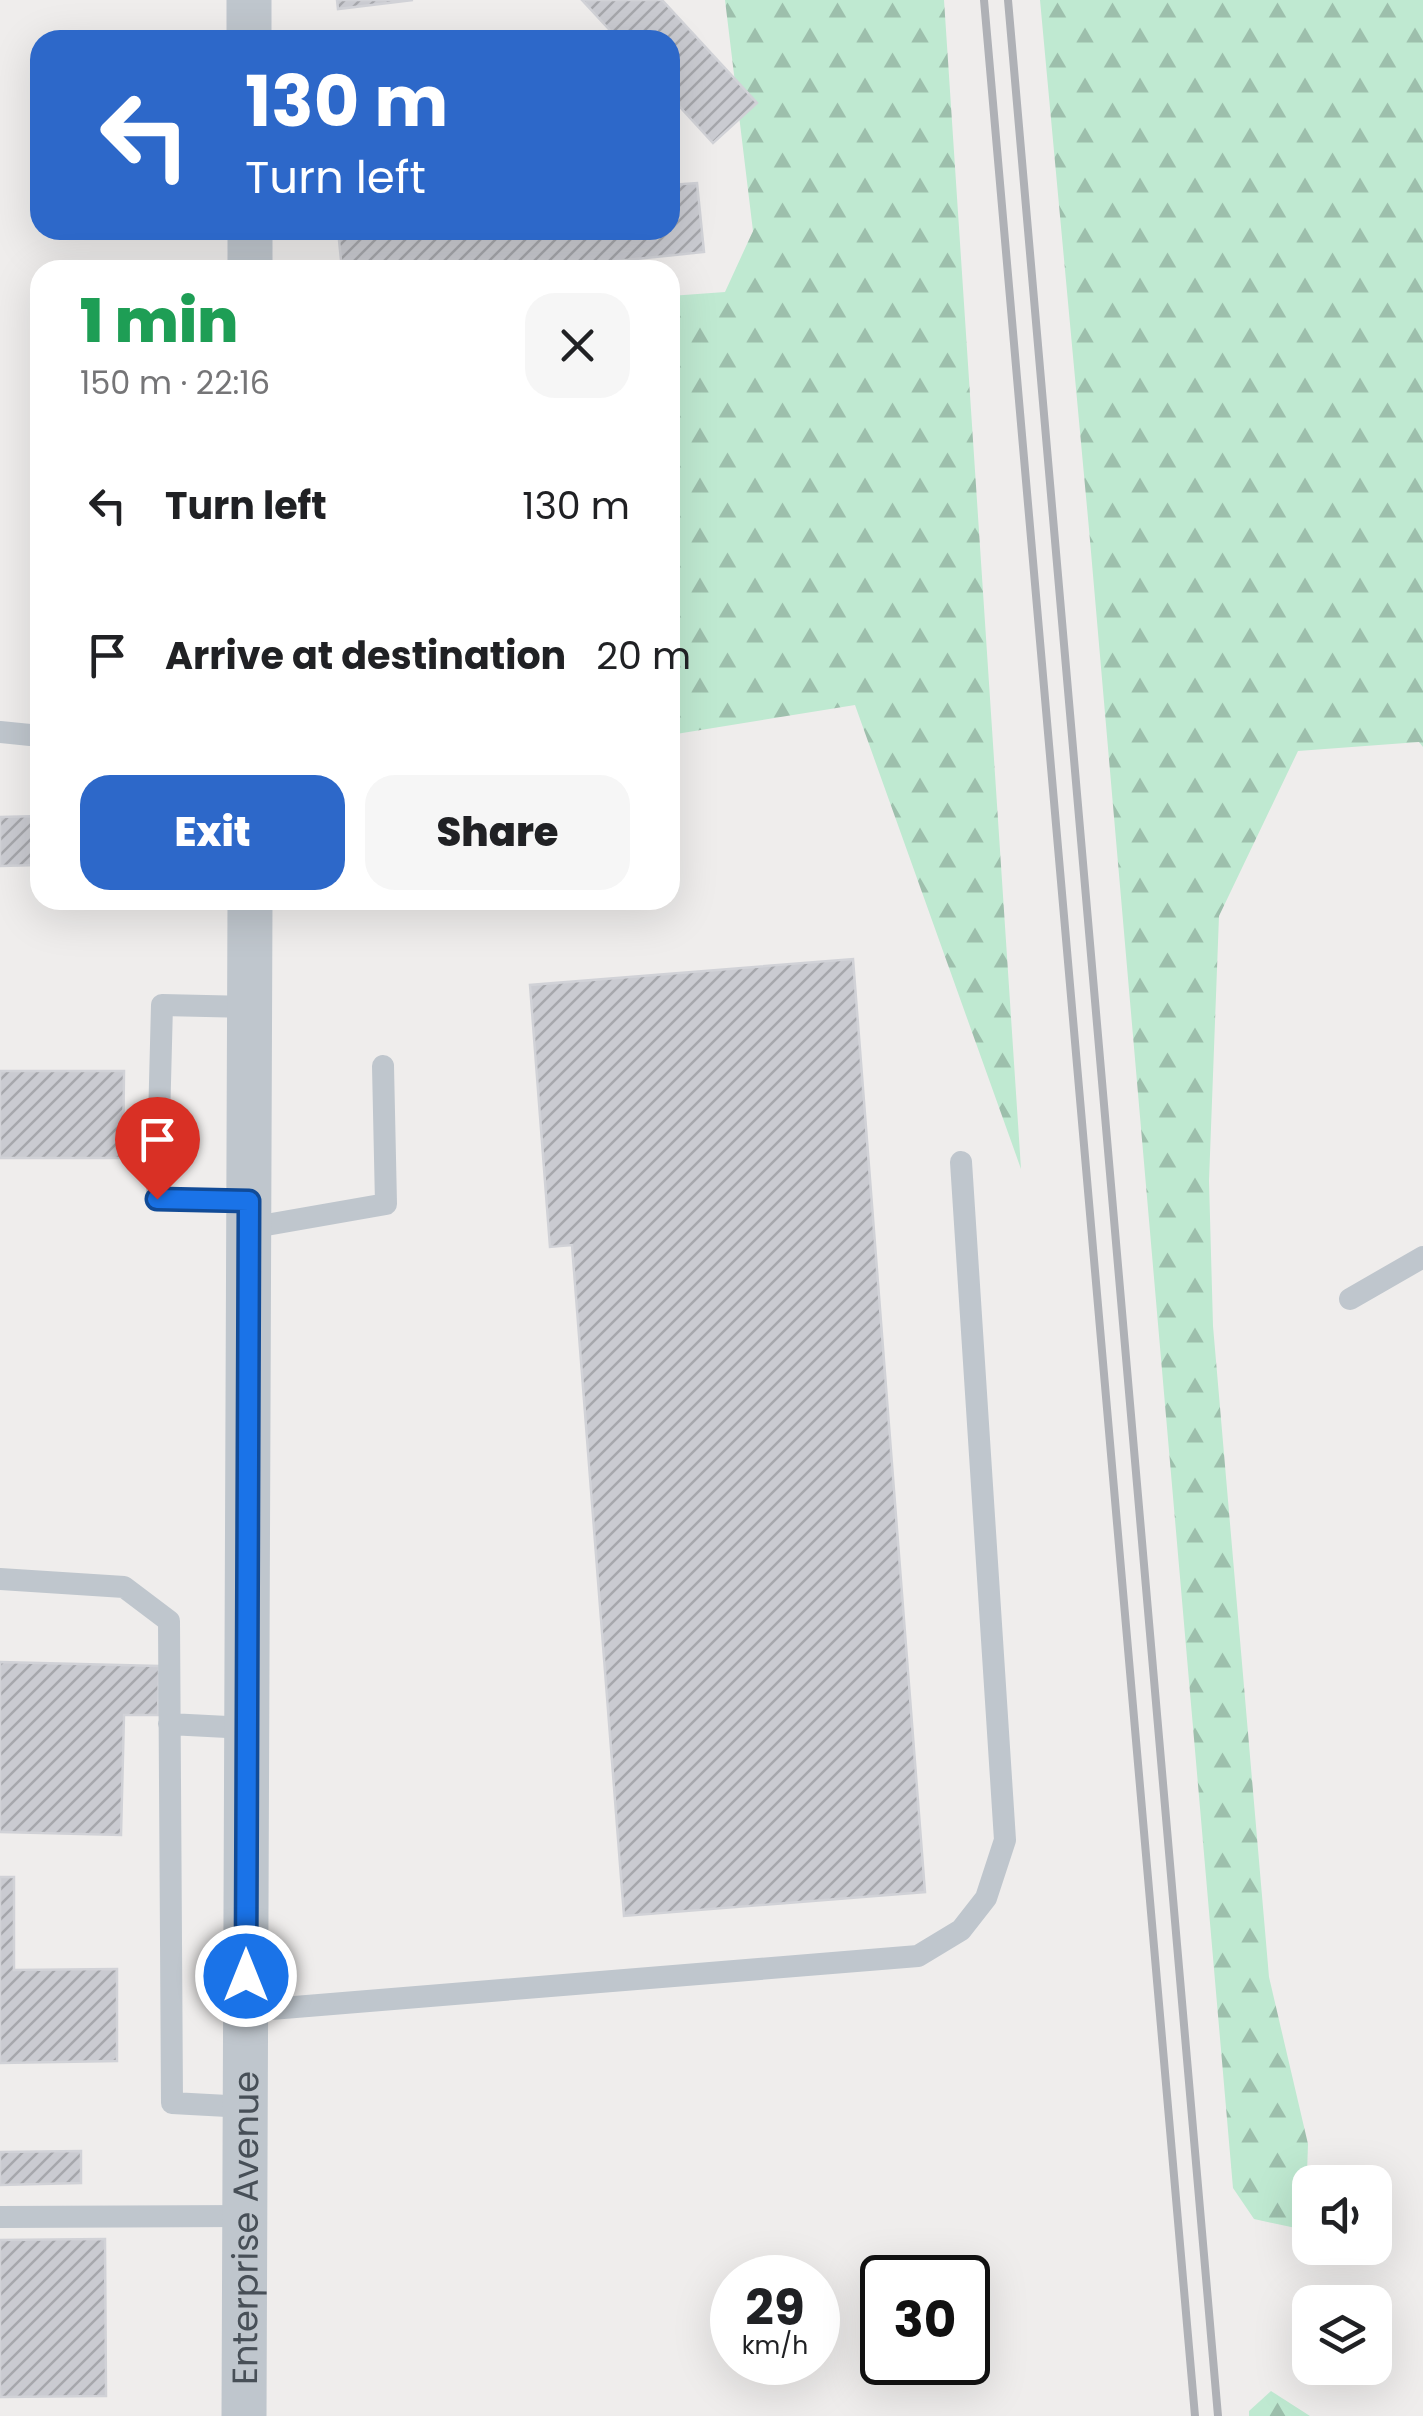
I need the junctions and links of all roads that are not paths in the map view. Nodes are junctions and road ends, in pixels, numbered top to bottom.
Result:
1 (249, 0) edge
2 (249, 30) edge
3 (0, 732) edge
4 (30, 735) edge
5 (250, 910) edge
6 (250, 1007) junction
7 (383, 1066) dead end
8 (961, 1162) dead end
9 (249, 1215) junction
10 (1423, 1257) edge
11 (1350, 1298) dead end
12 (0, 1579) edge
13 (169, 1724) junction
14 (247, 1728) junction
15 (246, 2011) junction
16 (246, 2107) junction
17 (246, 2216) junction
18 (0, 2217) edge
19 (244, 2416) edge

1 - 2 street
3 - 4 lane
5 - 6 street, Enterprise Avenue
6 - 9 street, Enterprise Avenue
6 - 9 lane
7 - 9 lane
8 - 15 lane
9 - 14 street, Enterprise Avenue
10 - 11 lane
12 - 13 lane
13 - 14 lane
13 - 16 lane
14 - 15 street, Enterprise Avenue
15 - 16 street, Enterprise Avenue
16 - 17 street, Enterprise Avenue
17 - 18 lane
17 - 19 street, Enterprise Avenue

